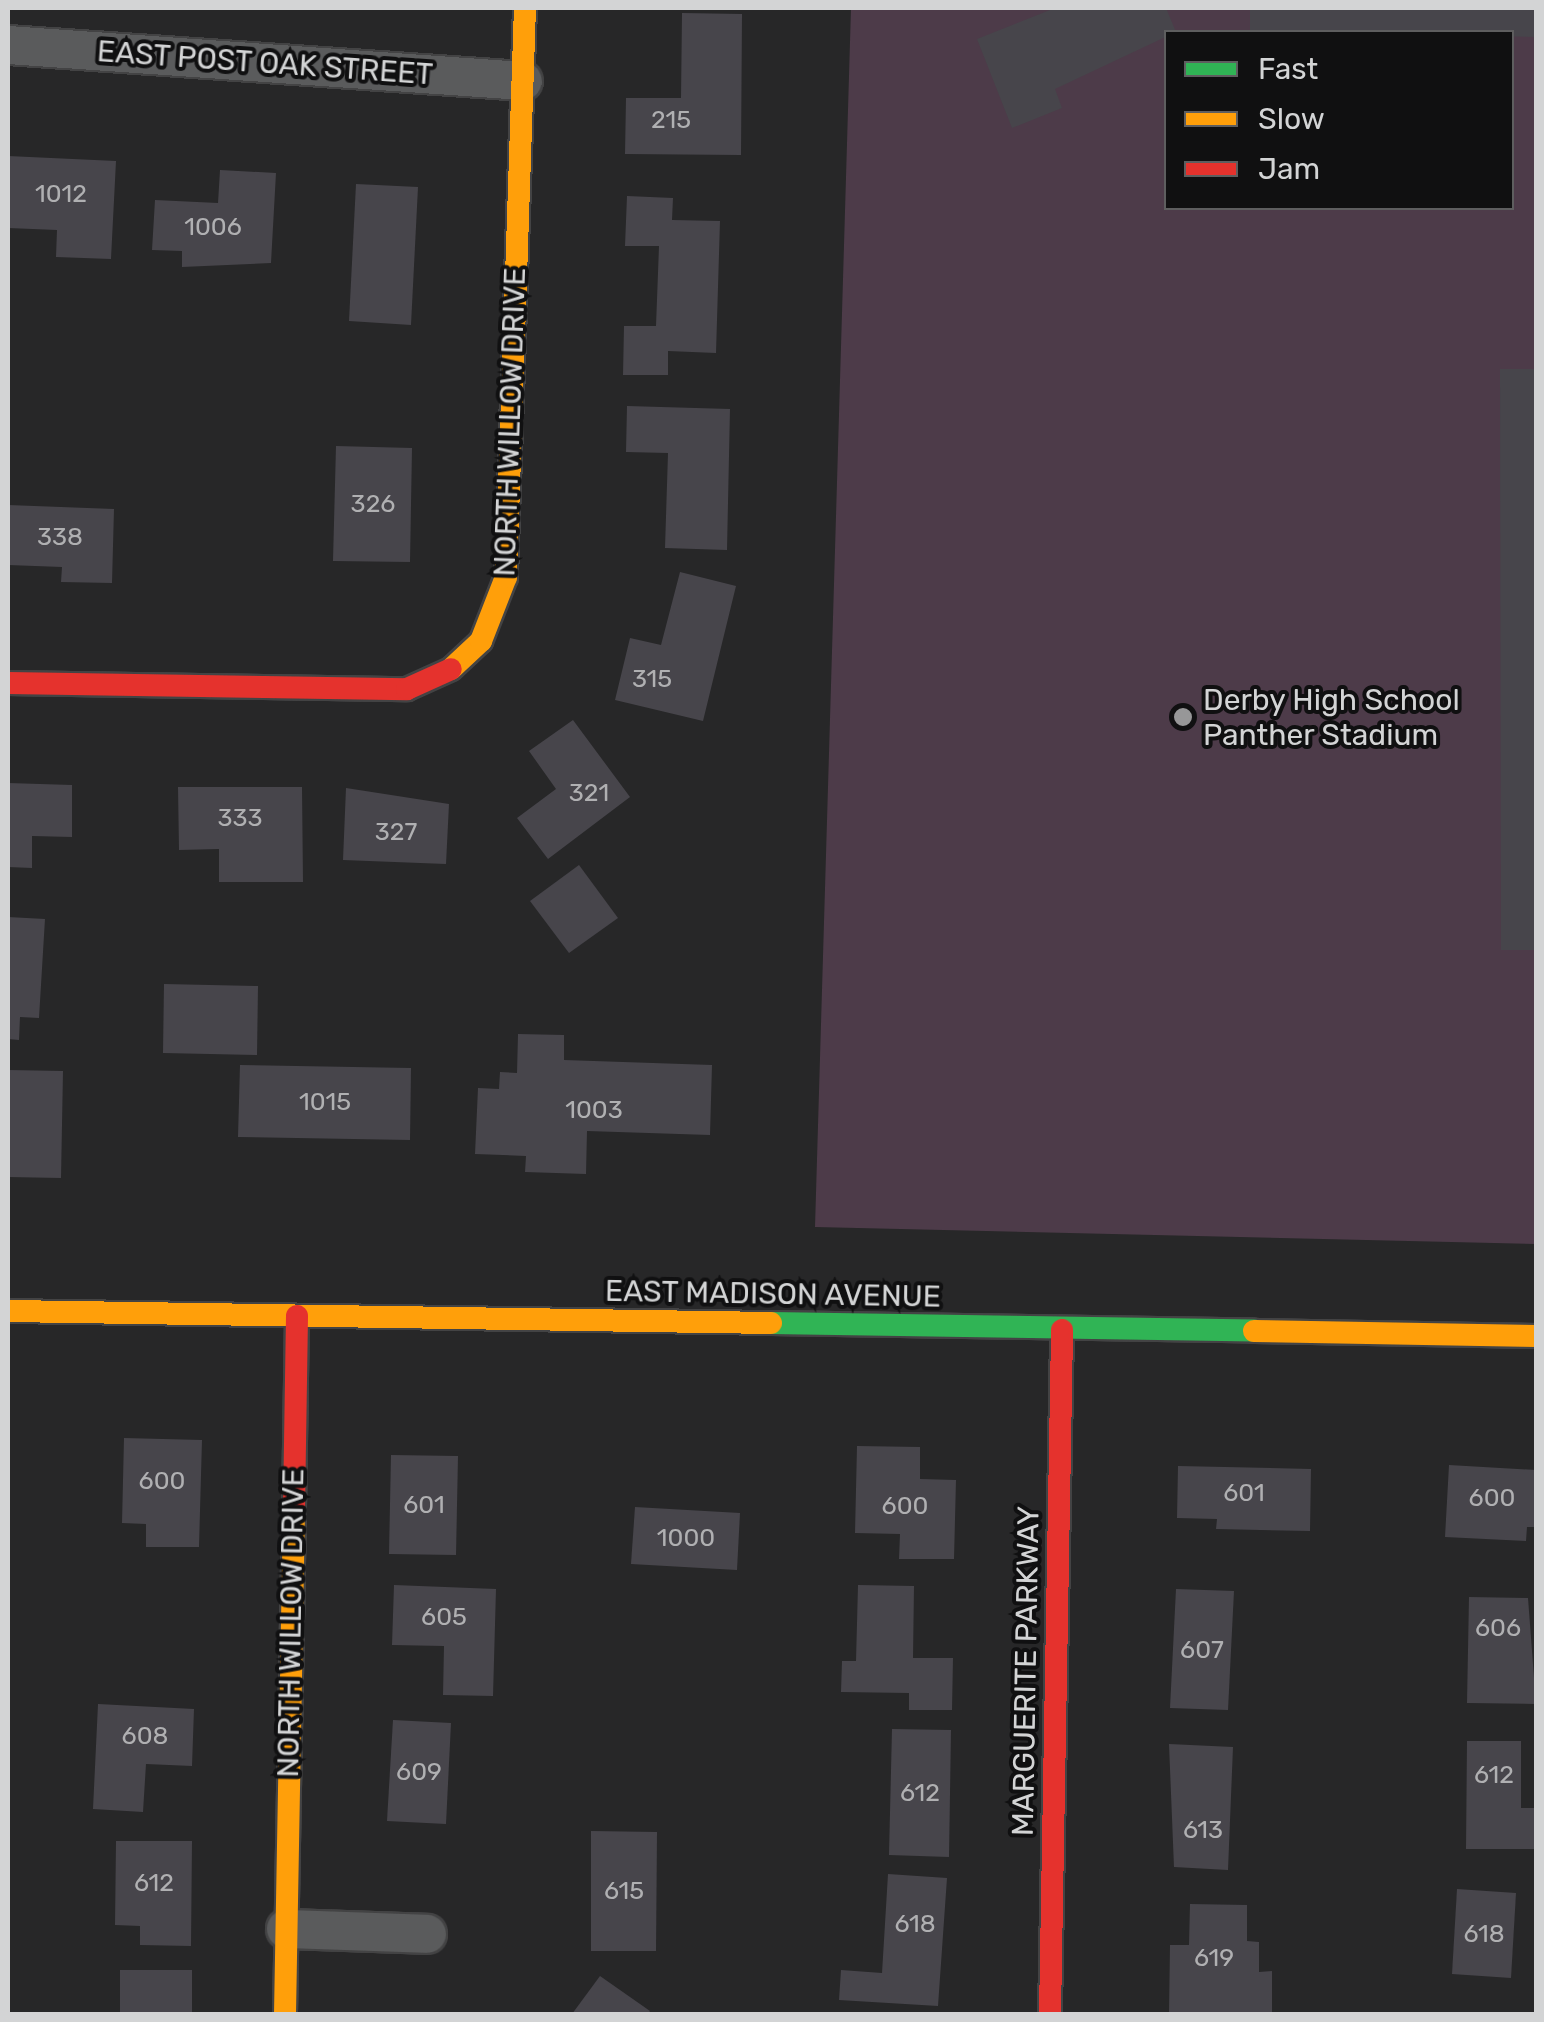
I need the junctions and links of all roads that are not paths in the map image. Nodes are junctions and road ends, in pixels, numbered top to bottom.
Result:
1 (525, 8) edge
2 (8, 45) edge
3 (522, 82) junction
4 (8, 682) edge
5 (8, 1311) edge
6 (297, 1316) junction
7 (1062, 1330) junction
8 (1536, 1336) edge
9 (286, 1929) junction
10 (427, 1934) dead end
11 (285, 2014) edge
12 (1050, 2014) edge

1 - 3 street, NORTH WILLOW DRIVE
2 - 3 street, EAST POST OAK STREET
3 - 4 street, NORTH WILLOW DRIVE
5 - 6 street, EAST MADISON AVENUE
6 - 7 street, EAST MADISON AVENUE
6 - 9 street, NORTH WILLOW DRIVE
7 - 8 street, EAST MADISON AVENUE
7 - 12 street, MARGUERITE PARKWAY
9 - 10 street
9 - 11 street, NORTH WILLOW DRIVE

